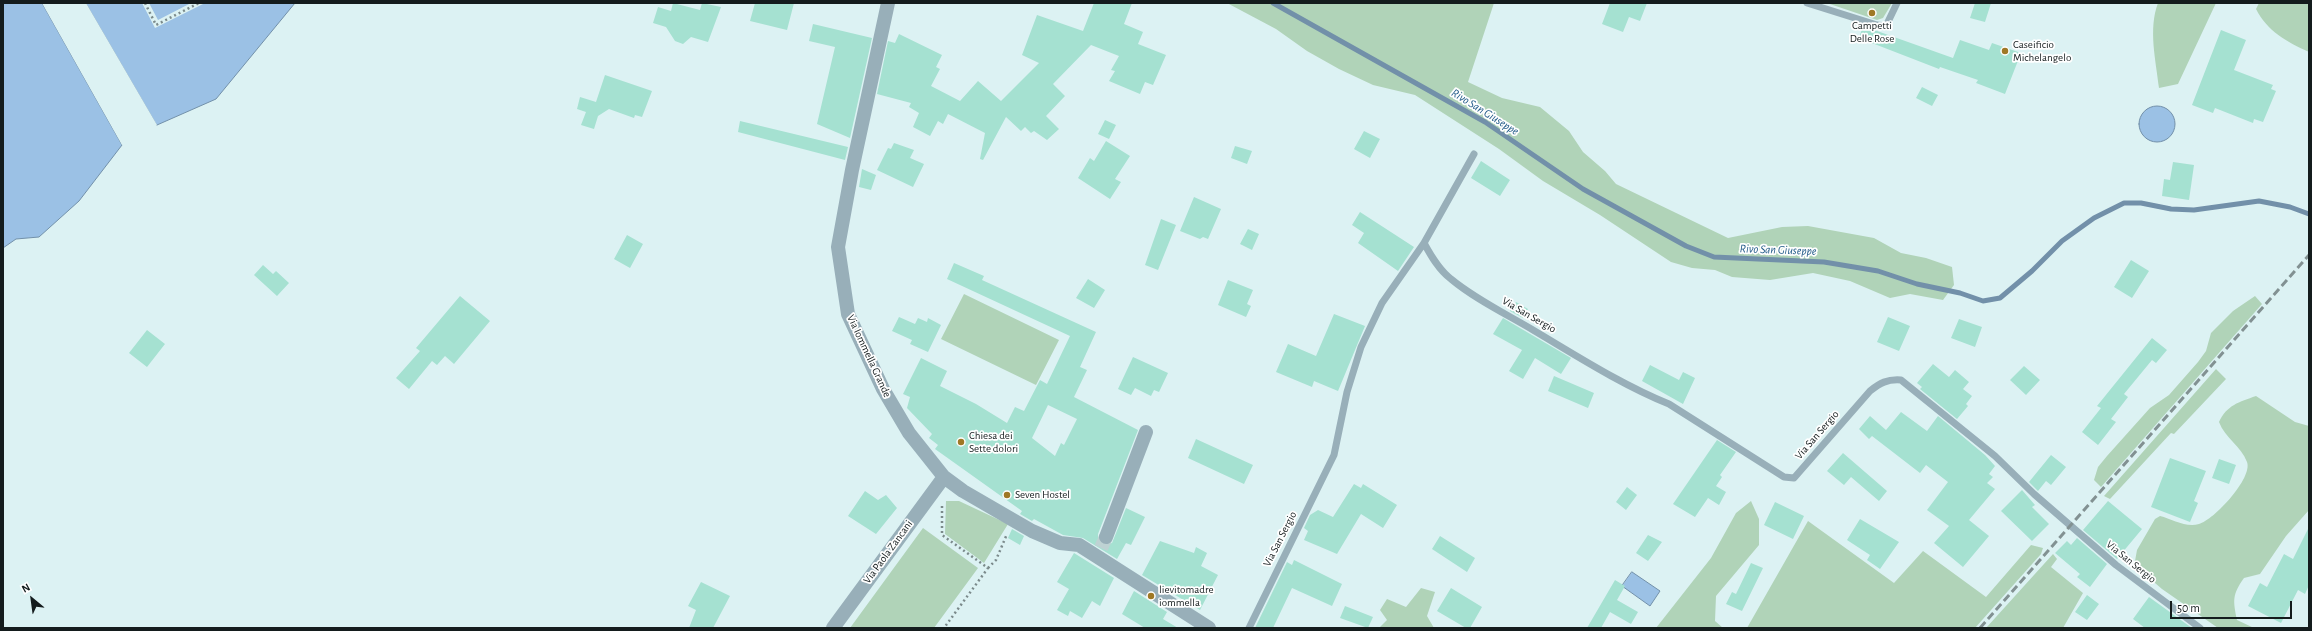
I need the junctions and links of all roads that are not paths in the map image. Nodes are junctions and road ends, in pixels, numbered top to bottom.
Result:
1 (888, 3) edge
2 (1807, 3) edge
3 (1897, 3) edge
4 (1474, 154) dead end
5 (1424, 243) junction
6 (1146, 432) dead end
7 (944, 477) junction
8 (1101, 547) junction
9 (833, 628) edge
10 (1209, 628) edge
11 (1249, 628) edge
12 (2200, 628) edge

1 - 7 street, Via Iommella Grande
2 - 3 lane
4 - 5 lane, Via San Sergio
5 - 11 lane, Via San Sergio
5 - 12 lane, Via San Sergio
6 - 8 street
7 - 8 street, Via Iommella Grande
7 - 9 street, Via Paola Zancani
8 - 10 street, Via Iommella Grande

